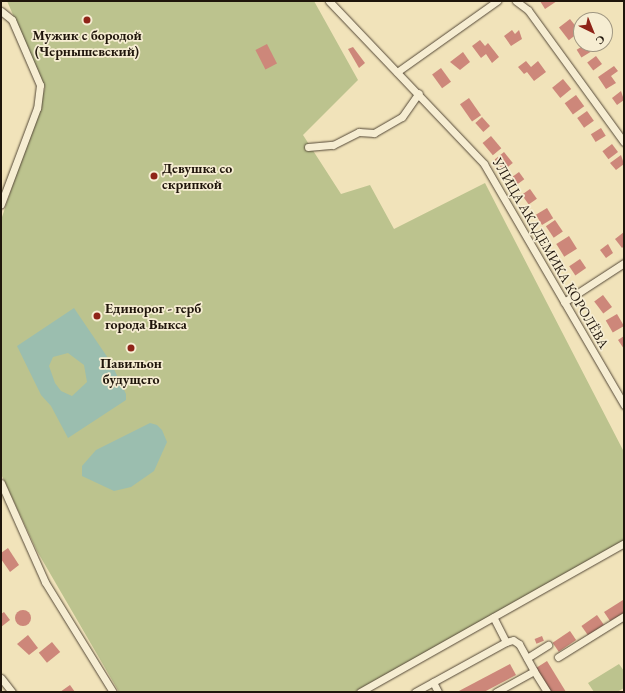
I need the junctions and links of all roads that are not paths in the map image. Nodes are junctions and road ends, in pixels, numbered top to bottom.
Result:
1 (329, 1) edge
2 (516, 1) edge
3 (493, 2) edge
4 (1, 11) edge
5 (397, 72) junction
6 (419, 94) junction
7 (624, 142) edge
8 (308, 147) dead end
9 (1, 204) edge
10 (624, 263) edge
11 (564, 302) junction
12 (622, 395) edge
13 (624, 405) edge
14 (1, 483) edge
15 (624, 543) edge
16 (624, 616) edge
17 (492, 617) junction
18 (506, 642) junction
19 (548, 645) dead end
20 (558, 656) dead end
21 (527, 658) junction
22 (534, 671) junction
23 (1, 678) edge
24 (433, 682) junction
25 (12, 692) edge
26 (113, 692) edge
27 (360, 692) edge
28 (415, 692) edge
29 (438, 692) edge
30 (496, 692) edge
31 (547, 692) edge

1 - 5 street, УЛИЦА АКАДЕМИКА КОРОЛЁВА
2 - 7 street
3 - 5 street
4 - 9 street
5 - 6 street, УЛИЦА АКАДЕМИКА КОРОЛЁВА
6 - 8 street
6 - 11 street, УЛИЦА АКАДЕМИКА КОРОЛЁВА
10 - 11 street
11 - 12 street, УЛИЦА АКАДЕМИКА КОРОЛЁВА
12 - 13 street, УЛИЦА АКАДЕМИКА КОРОЛЁВА
14 - 26 street
15 - 17 street
16 - 20 street
17 - 18 street
17 - 27 street
18 - 21 street
18 - 24 street
19 - 21 street
21 - 22 street
22 - 30 street
22 - 31 street
23 - 25 street
24 - 28 street
24 - 29 street

